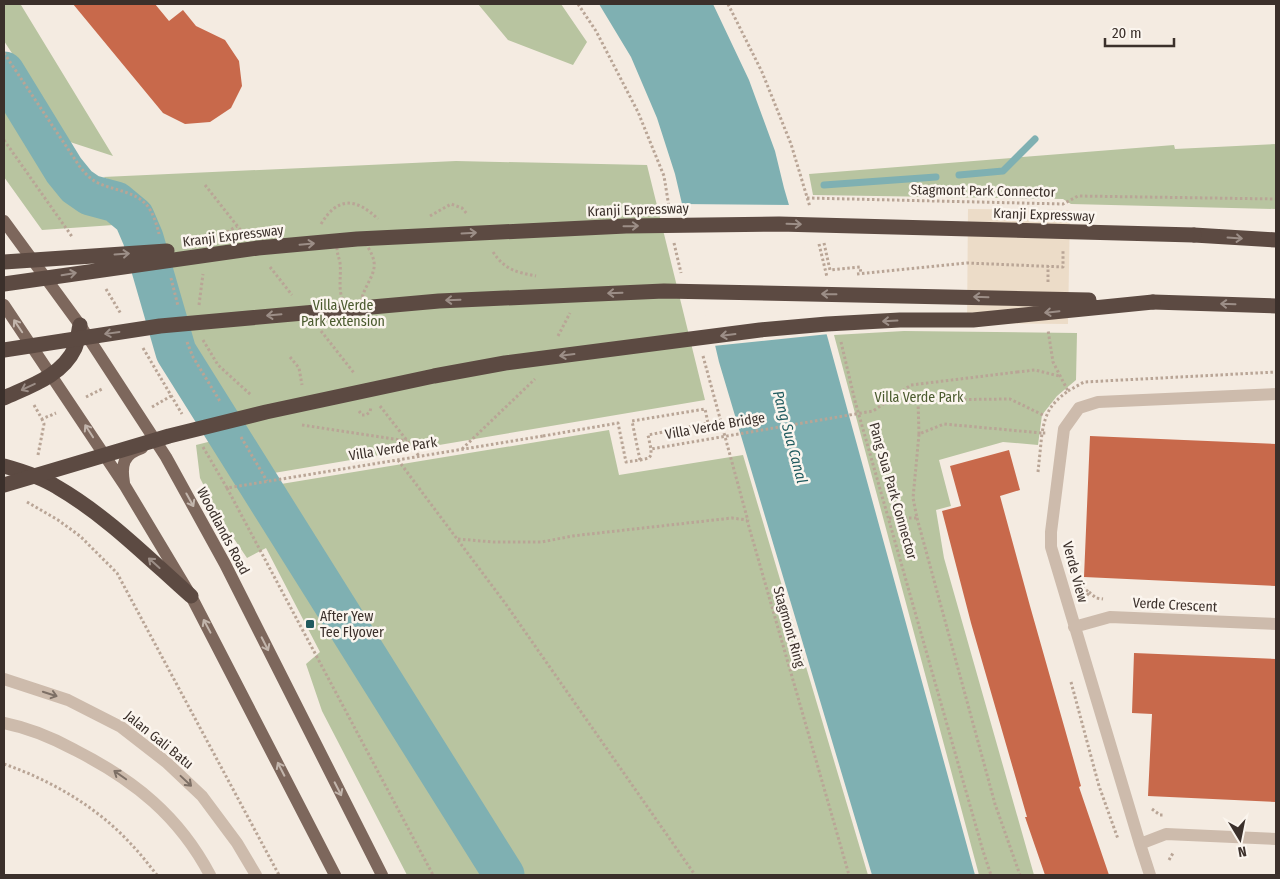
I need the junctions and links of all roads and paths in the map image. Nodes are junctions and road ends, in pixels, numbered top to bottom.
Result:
1 (578, 4) edge
2 (728, 4) edge
3 (807, 198) junction
4 (1276, 199) edge
5 (669, 211) dead end
6 (811, 212) dead end
7 (4, 221) edge
8 (237, 226) dead end
9 (225, 233) dead end
10 (673, 237) dead end
11 (1276, 240) edge
12 (818, 242) dead end
13 (824, 242) dead end
14 (258, 248) junction
15 (337, 248) joint
16 (4, 262) edge
17 (1048, 266) dead end
18 (205, 267) dead end
19 (682, 274) dead end
20 (856, 274) dead end
21 (861, 274) junction
22 (827, 278) dead end
23 (4, 284) edge
24 (1153, 302) junction
25 (4, 305) edge
26 (1276, 306) edge
27 (199, 314) dead end
28 (80, 325) junction
29 (840, 334) dead end
30 (202, 335) dead end
31 (702, 349) dead end
32 (4, 350) edge
33 (1276, 372) edge
34 (52, 376) junction
35 (1068, 391) junction
36 (1276, 394) edge
37 (4, 398) edge
38 (258, 400) dead end
39 (1045, 416) junction
40 (42, 419) dead end
41 (295, 422) dead end
42 (919, 434) junction
43 (407, 441) dead end
44 (650, 449) junction
45 (166, 457) junction
46 (37, 459) dead end
47 (398, 460) junction
48 (640, 460) junction
49 (4, 466) edge
50 (4, 484) edge
51 (246, 485) dead end
52 (125, 486) junction
53 (227, 488) dead end
54 (27, 502) dead end
55 (888, 518) junction
56 (917, 518) junction
57 (747, 520) junction
58 (458, 539) junction
59 (1081, 586) dead end
60 (190, 596) junction
61 (1092, 622) junction
62 (1276, 624) edge
63 (1074, 627) junction
64 (4, 679) edge
65 (4, 723) edge
66 (4, 764) edge
67 (1144, 803) dead end
68 (1154, 838) junction
69 (1276, 839) edge
70 (1140, 844) junction
71 (1165, 865) dead end
72 (157, 875) edge
73 (210, 875) edge
74 (256, 875) edge
75 (279, 875) edge
76 (335, 875) edge
77 (382, 875) edge
78 (433, 875) edge
79 (695, 875) edge
80 (849, 875) edge
81 (991, 875) edge
82 (1020, 875) edge
83 (1150, 875) edge

1 - 5 path
2 - 3 path
3 - 4 path, Stagmont Park Connector
3 - 6 path
7 - 28 main road, Woodlands Road
8 - 9 path
10 - 19 path
14 -> 11 highway, Kranji Expressway, bridge
12 - 22 path
13 - 21 path
16 -> 14 highway, bridge
23 -> 14 highway, Kranji Expressway, bridge
15 - 15 path
17 - 21 path
18 - 27 path
20 - 21 path
26 -> 24 highway
24 -> 32 highway, bridge
24 -> 50 highway, bridge
34 -> 25 main road
28 - 34 highway
28 - 45 main road, Woodlands Road
29 - 55 path, Pang Sua Park Connector
30 - 38 path
31 - 57 path, Stagmont Ring
33 - 35 path
34 -> 37 highway
52 -> 34 main road
35 - 39 path
35 - 44 path, Villa Verde Bridge, bridge
36 - 63 street, Verde View
39 - 42 path
39 - 42 path
40 - 46 path
41 - 43 path
42 - 56 path
44 - 48 path
44 - 48 path, Villa Verde Bridge, bridge
45 - 52 main road
45 -> 77 main road, Woodlands Road
47 - 48 path, Villa Verde Park, bridge
47 - 51 path, Villa Verde Park
47 - 58 path
60 -> 49 highway
52 - 60 main road
53 - 78 path
54 - 75 path
55 - 56 path
55 - 81 path, Pang Sua Park Connector
56 - 82 path
57 - 58 path
57 - 80 path, Stagmont Ring
58 - 79 path
59 - 61 path
76 -> 60 main road
61 - 62 street, Verde Crescent
61 - 63 street, Verde Crescent
63 - 70 street, Verde View
64 -> 74 street, Jalan Gali Batu
73 -> 65 street
66 - 72 path
67 - 68 path
68 - 69 street
68 - 70 street
68 - 71 path
70 - 83 street, Verde View

